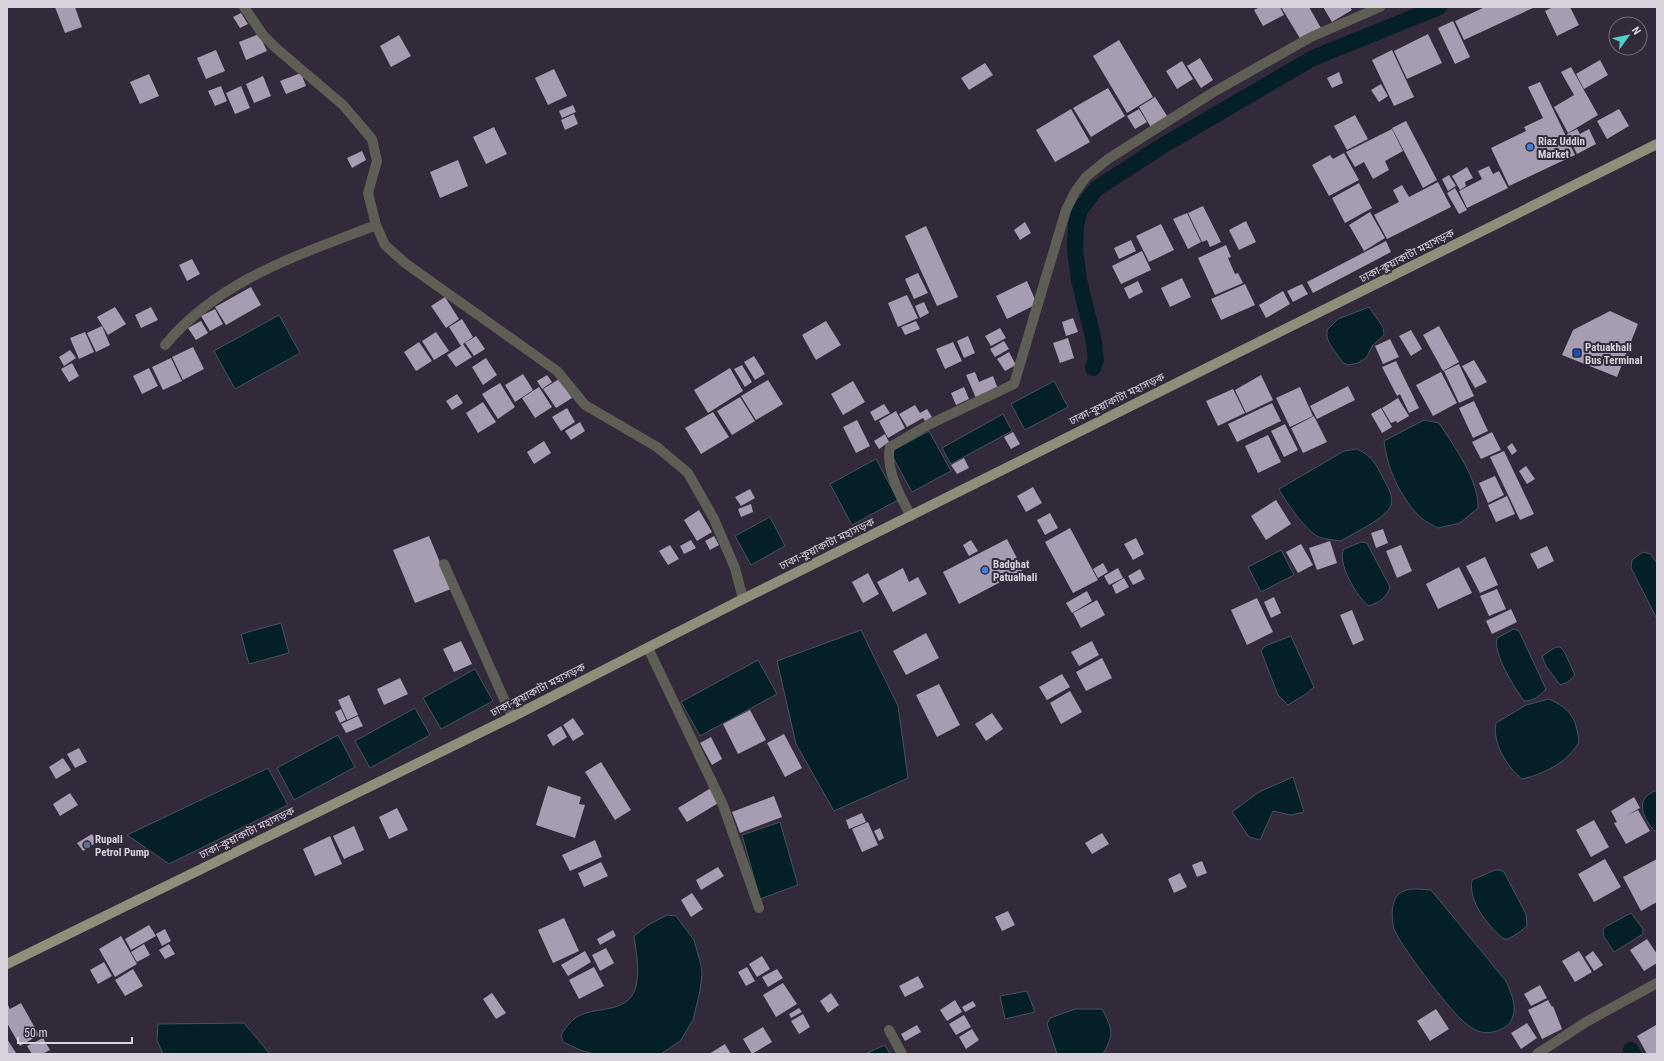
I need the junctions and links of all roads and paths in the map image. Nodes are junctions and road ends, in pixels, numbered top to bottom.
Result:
1 (244, 7) edge
2 (1353, 7) edge
3 (1380, 7) edge
4 (1358, 16) junction
5 (1657, 144) edge
6 (376, 225) junction
7 (165, 345) dead end
8 (912, 516) junction
9 (444, 564) dead end
10 (744, 599) junction
11 (648, 648) junction
12 (512, 717) junction
13 (759, 908) dead end
14 (7, 964) edge
15 (1657, 983) edge
16 (889, 1030) dead end
17 (902, 1054) edge
18 (1537, 1054) edge

1 - 6 street
2 - 4 street
3 - 4 street
4 - 8 street
5 - 8 main road, ঢাকা-কুয়াকাটা মহাসড়ক
6 - 7 street
6 - 10 street
8 - 10 main road, ঢাকা-কুয়াকাটা মহাসড়ক
9 - 12 street
10 - 11 main road, ঢাকা-কুয়াকাটা মহাসড়ক
11 - 12 main road, ঢাকা-কুয়াকাটা মহাসড়ক
11 - 13 street
12 - 14 main road, ঢাকা-কুয়াকাটা মহাসড়ক
15 - 18 street
16 - 17 street

